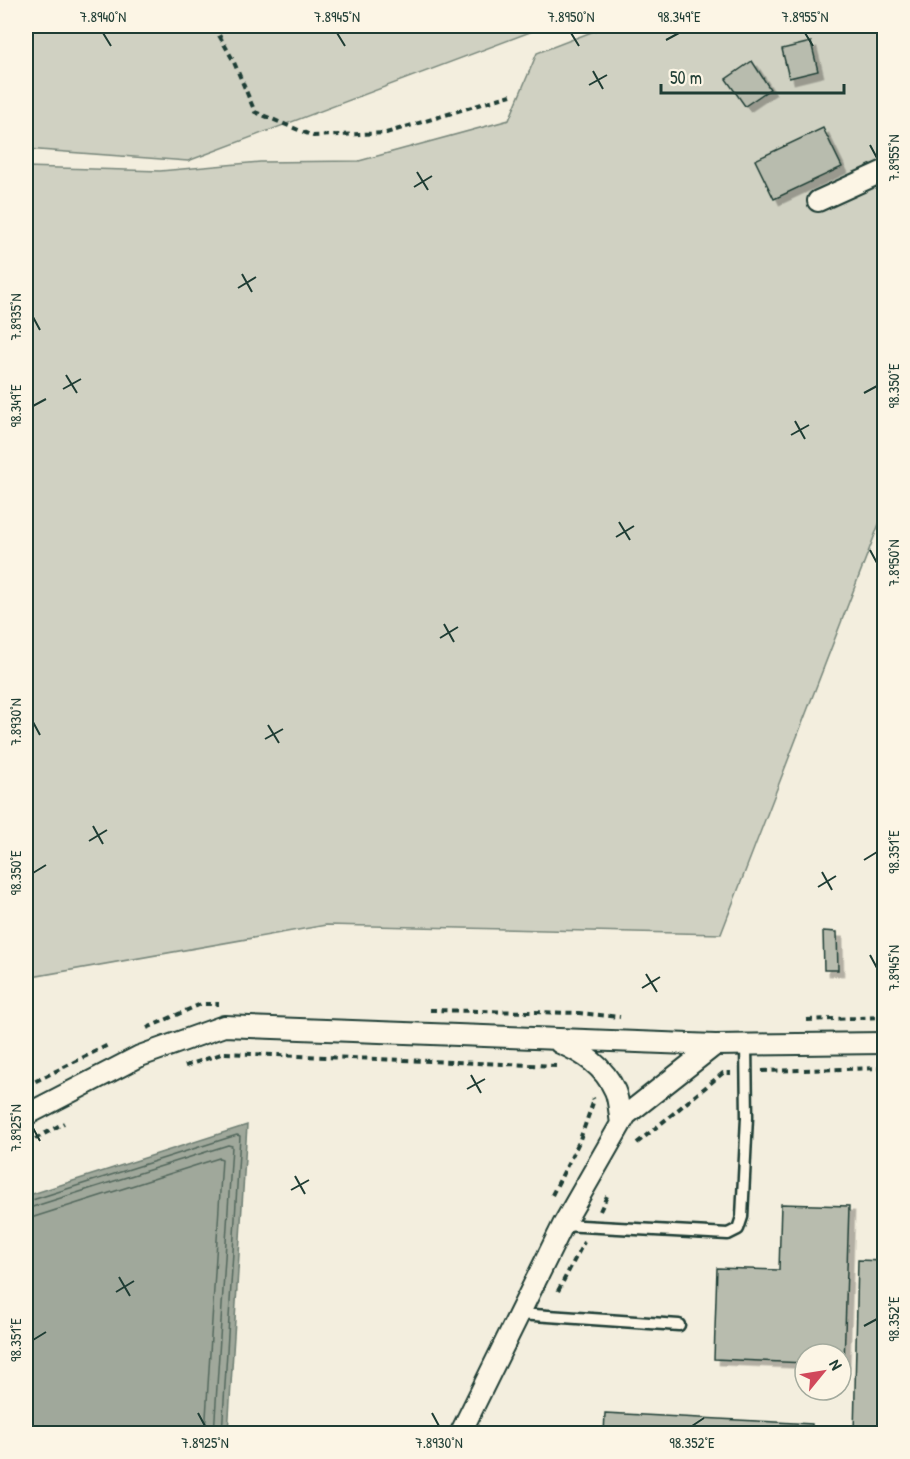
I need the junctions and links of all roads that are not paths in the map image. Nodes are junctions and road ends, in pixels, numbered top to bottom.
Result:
1 (885, 171) edge
2 (818, 201) dead end
3 (550, 1039) junction
4 (885, 1042) edge
5 (746, 1044) junction
6 (715, 1045) junction
7 (26, 1115) edge
8 (621, 1123) junction
9 (563, 1225) junction
10 (519, 1314) junction
11 (679, 1326) dead end
12 (464, 1433) edge

1 - 2 street
3 - 6 street
3 - 7 street
3 - 8 street
4 - 5 street
5 - 6 street
5 - 9 lane
6 - 8 street
8 - 9 street
9 - 10 street
10 - 11 lane
10 - 12 street

